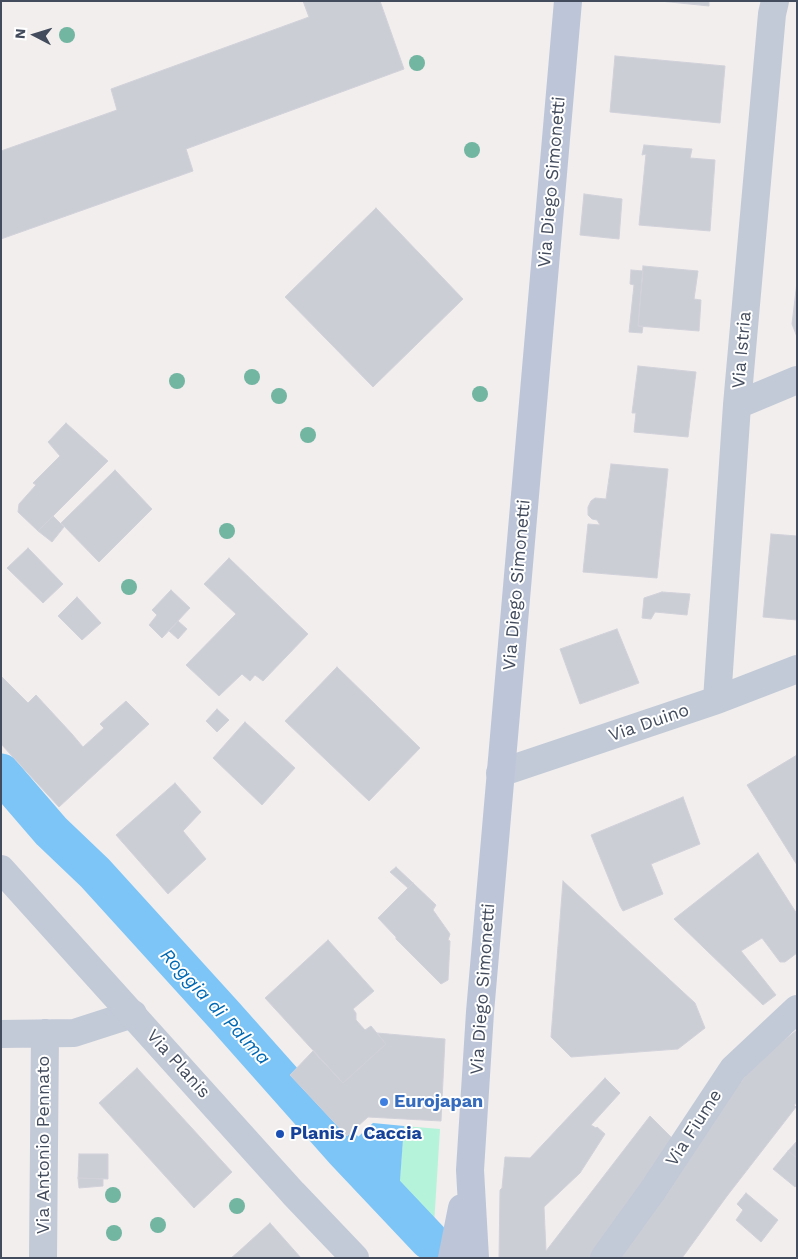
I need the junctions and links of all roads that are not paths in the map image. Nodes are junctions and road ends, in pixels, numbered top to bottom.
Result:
1 (568, 1) edge
2 (775, 1) edge
3 (797, 380) edge
4 (737, 405) junction
5 (797, 669) edge
6 (717, 700) junction
7 (500, 773) junction
8 (1, 868) edge
9 (797, 1009) edge
10 (133, 1014) junction
11 (45, 1033) junction
12 (1, 1034) edge
13 (457, 1256) edge
14 (43, 1258) edge
15 (355, 1258) edge
16 (604, 1258) edge

1 - 7 main road, Via Diego Simonetti
2 - 4 street, Via Istria
3 - 4 street
4 - 6 street, Via Istria
5 - 6 street, Via Duino
6 - 7 street, Via Duino
7 - 13 main road, Via Diego Simonetti
8 - 10 street, Via Planis
9 - 16 street, Via Fiume
10 - 11 street
10 - 15 street, Via Planis
11 - 12 street
11 - 14 street, Via Antonio Pennato

